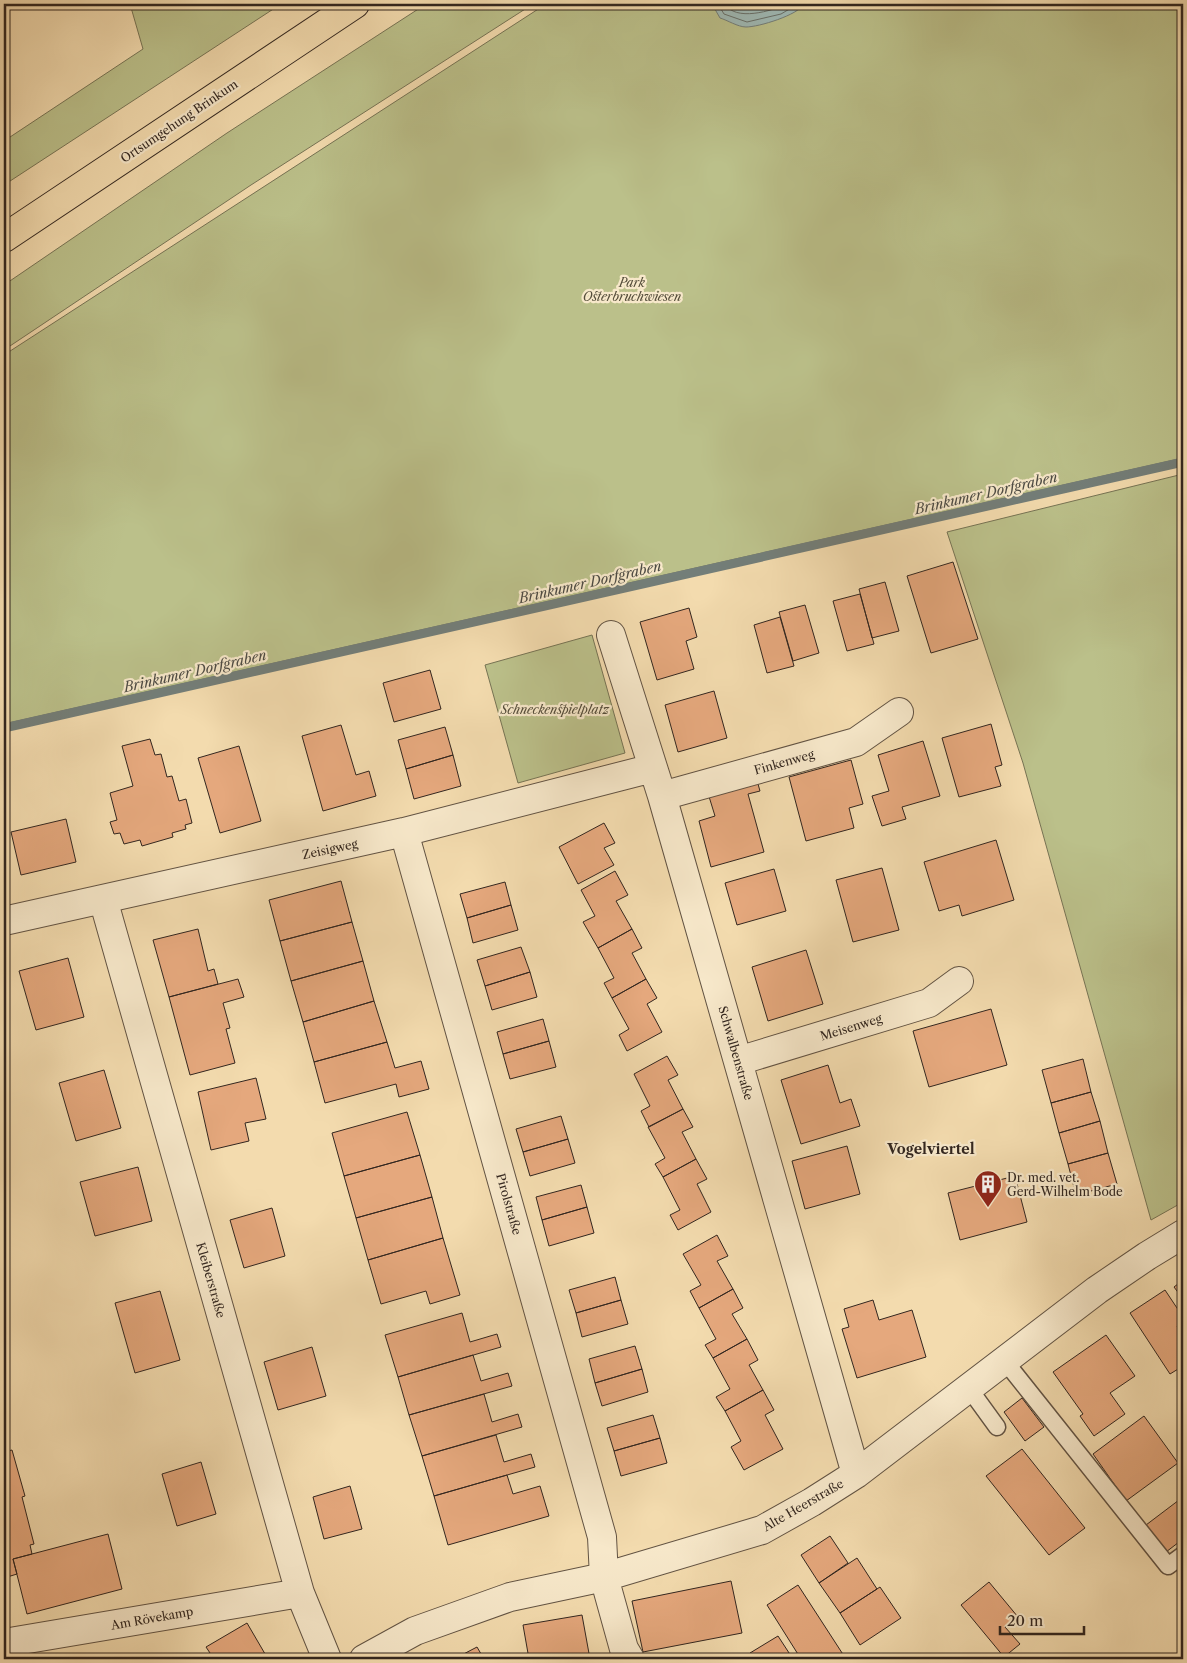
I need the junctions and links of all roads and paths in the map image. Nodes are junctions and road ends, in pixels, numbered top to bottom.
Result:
1 (355, 4) edge
2 (4, 238) edge
3 (611, 635) dead end
4 (899, 712) dead end
5 (653, 768) junction
6 (662, 796) junction
7 (404, 832) junction
8 (103, 899) junction
9 (4, 921) edge
10 (958, 981) dead end
11 (738, 1061) junction
12 (1183, 1234) edge
13 (1004, 1360) junction
14 (968, 1387) junction
15 (997, 1427) dead end
16 (856, 1474) junction
17 (1183, 1555) edge
18 (604, 1577) junction
19 (300, 1593) junction
20 (4, 1643) edge
21 (327, 1659) edge
22 (364, 1659) edge
23 (630, 1659) edge

1 - 2 highway, Ortsumgehung Brinkum
3 - 5 street, Schwalbenstraße
4 - 6 street, Finkenweg
5 - 6 street, Schwalbenstraße
5 - 7 street, Zeisigweg
6 - 11 street, Schwalbenstraße
7 - 8 street, Zeisigweg
7 - 18 street, Pirolstraße
8 - 9 street, Zeisigweg
8 - 19 street, Kleiberstraße
10 - 11 street, Meisenweg
11 - 16 street, Schwalbenstraße
12 - 13 street, Alte Heerstraße
13 - 14 street, Alte Heerstraße
13 - 17 lane
14 - 15 lane
14 - 16 street, Alte Heerstraße
16 - 18 street, Alte Heerstraße
18 - 22 street, Alte Heerstraße
18 - 23 street, Pirolstraße
19 - 20 street, Am Rövekamp
19 - 21 street, Kleiberstraße

